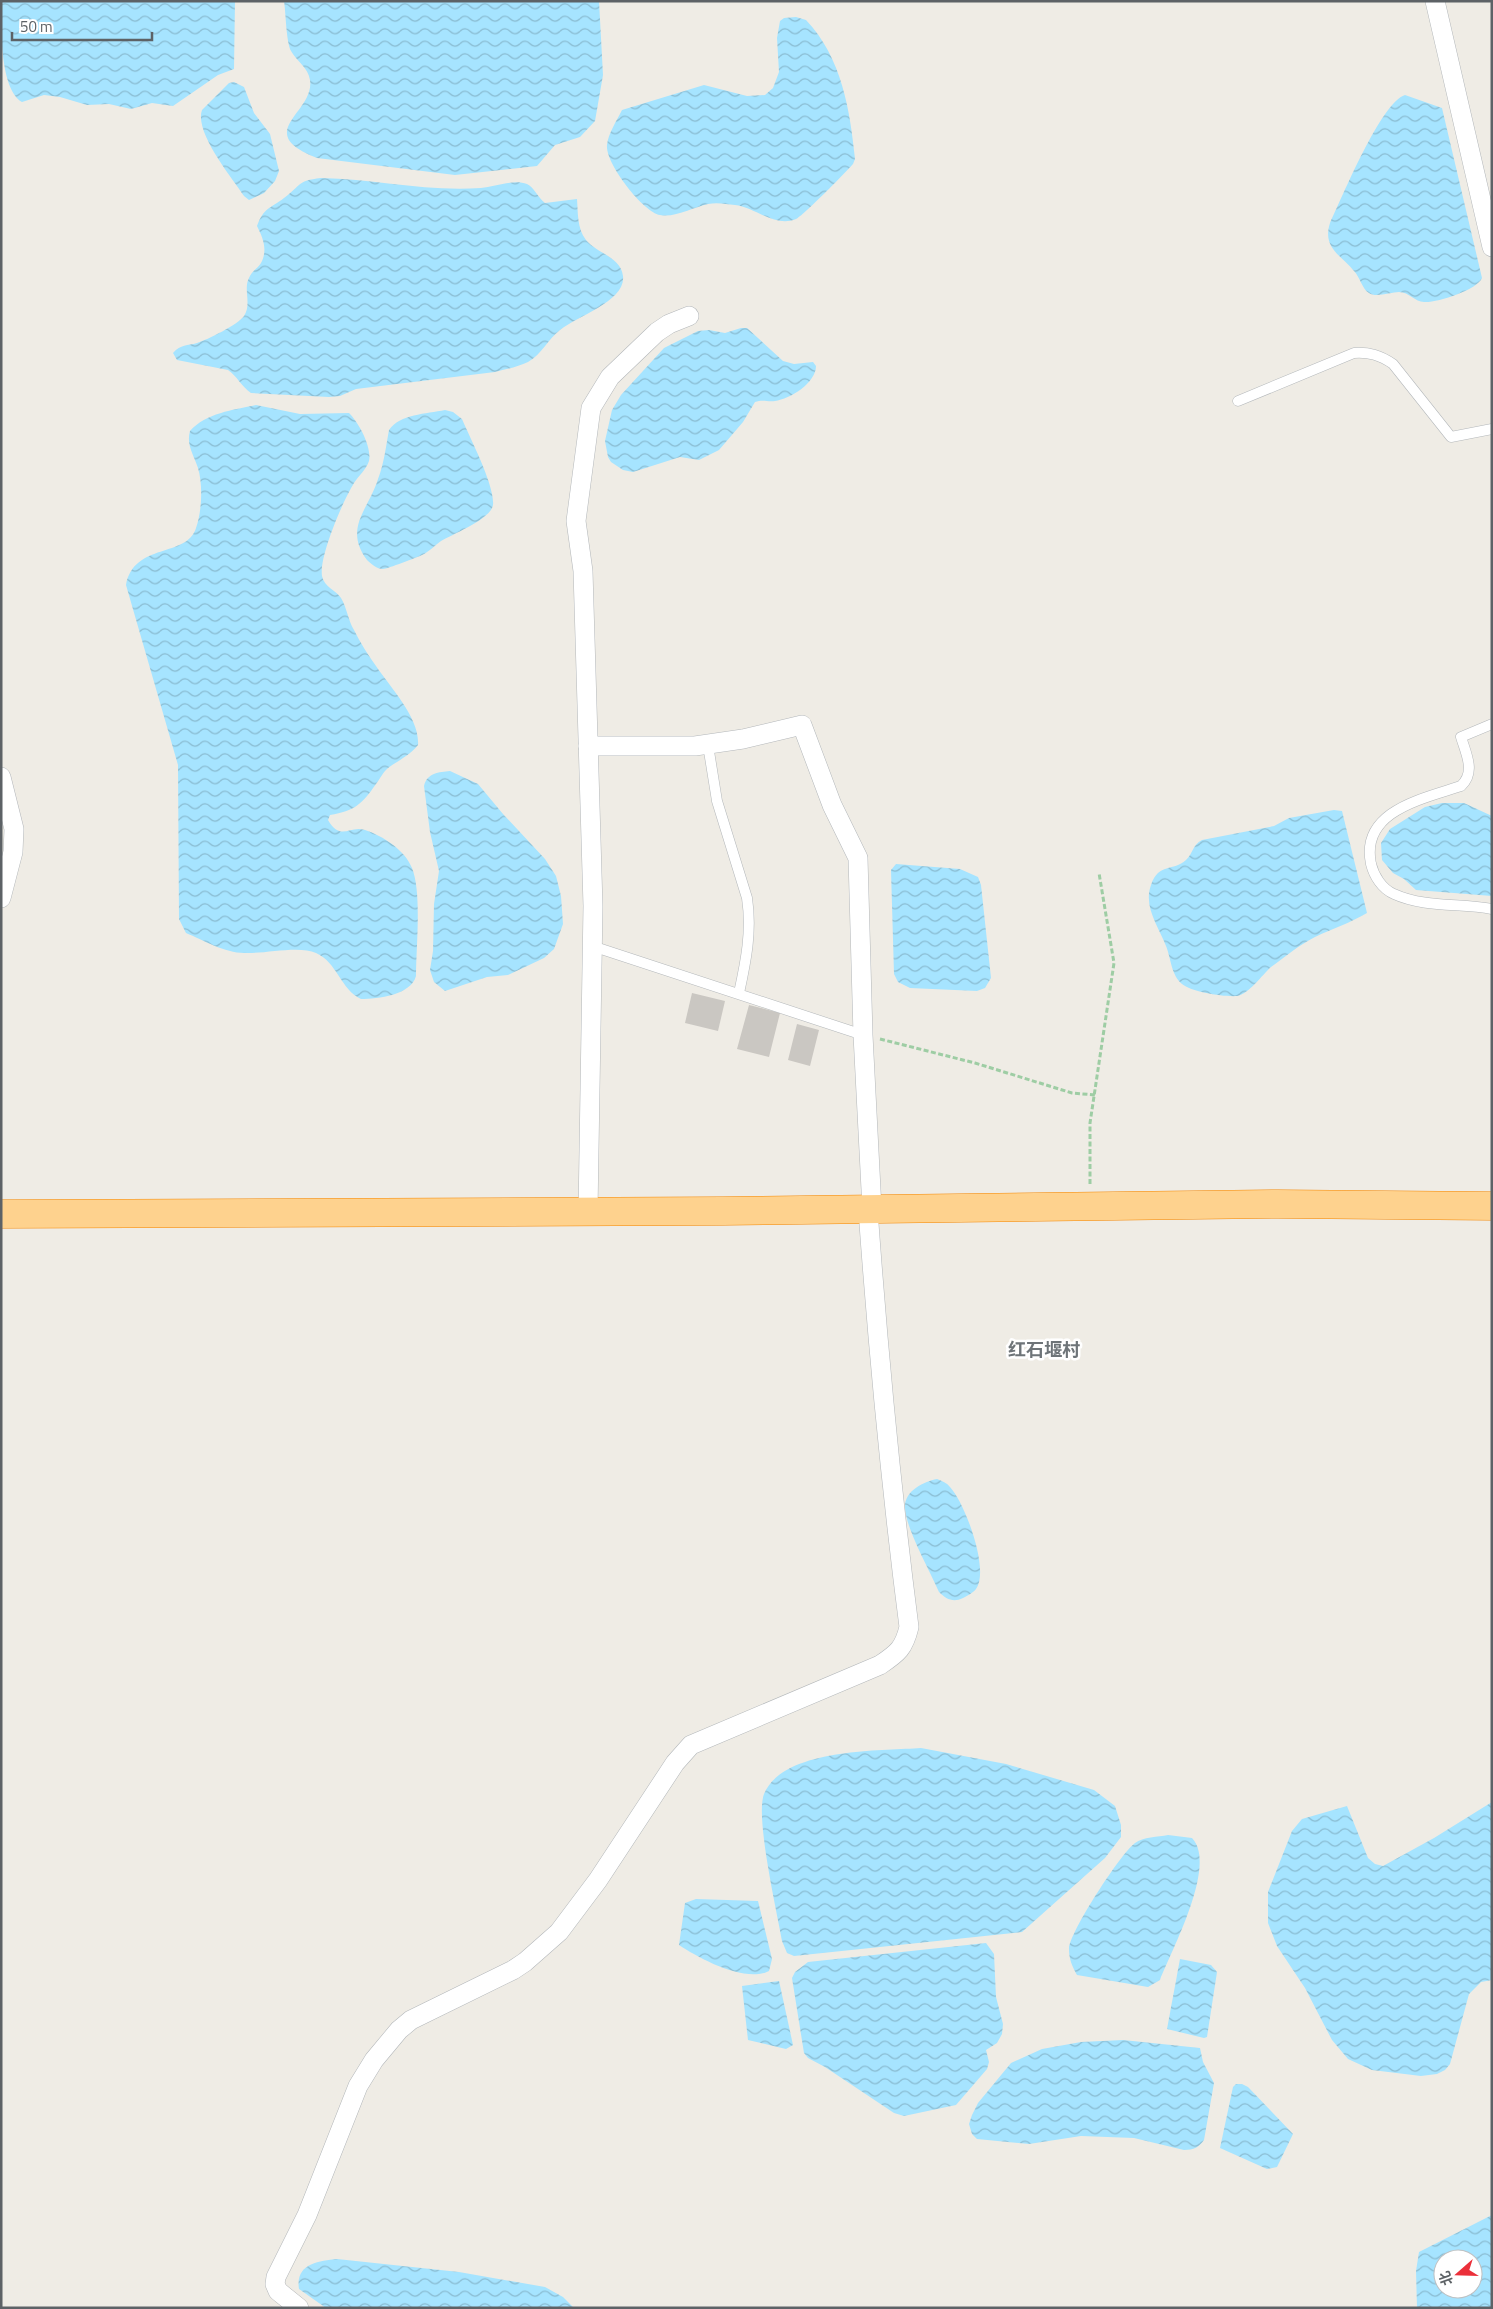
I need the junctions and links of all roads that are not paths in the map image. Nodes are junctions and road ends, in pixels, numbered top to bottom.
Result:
1 (1435, 1) edge
2 (1492, 248) edge
3 (689, 316) dead end
4 (1238, 401) dead end
5 (1492, 429) edge
6 (1492, 724) edge
7 (708, 745) junction
8 (588, 746) junction
9 (1, 777) edge
10 (1, 898) edge
11 (1492, 909) edge
12 (592, 946) junction
13 (740, 993) junction
14 (863, 1035) junction
15 (1492, 1206) edge
16 (870, 1210) junction
17 (588, 1212) junction
18 (1, 1214) edge
19 (299, 2308) edge

1 - 2 street
3 - 8 street
4 - 5 lane
6 - 11 lane
7 - 8 street
7 - 13 lane
7 - 14 street
8 - 12 street
9 - 10 street
12 - 13 lane
12 - 17 street
13 - 14 lane
14 - 16 street
15 - 16 highway
16 - 17 highway
16 - 19 street
17 - 18 highway

